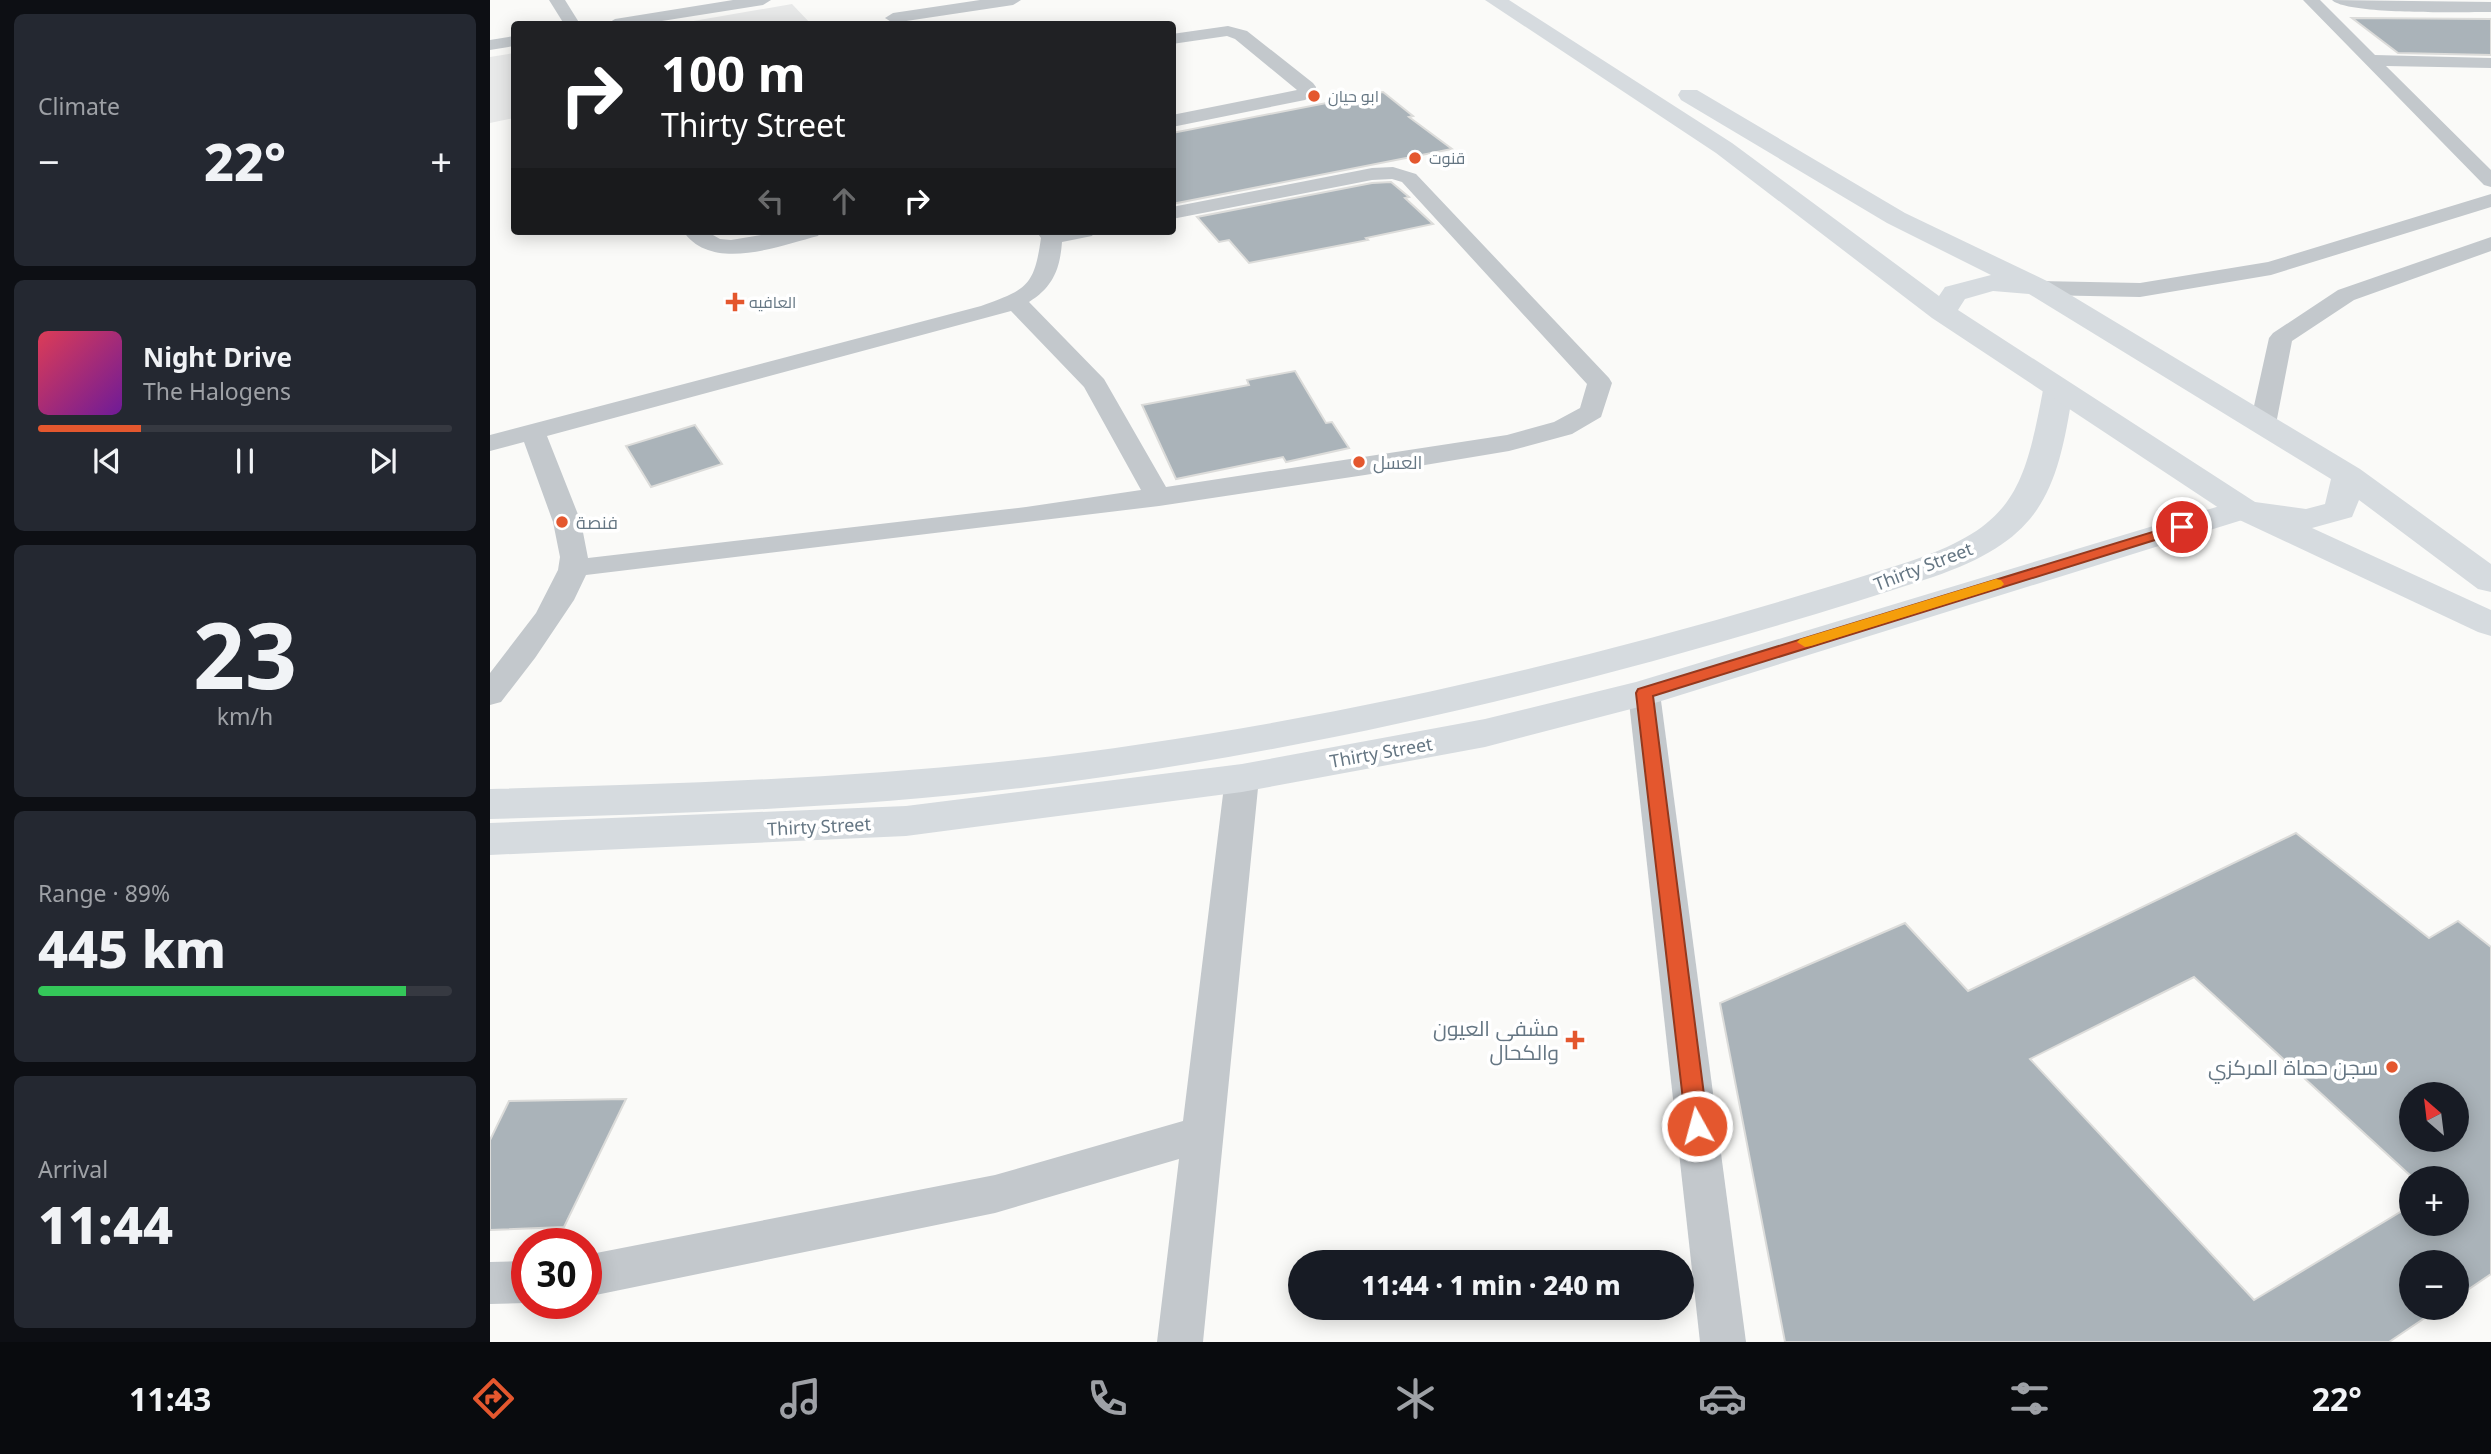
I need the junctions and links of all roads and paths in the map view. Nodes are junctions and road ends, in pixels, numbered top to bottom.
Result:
1 (557, 0) edge
2 (763, 0) edge
3 (883, 0) edge
4 (1013, 0) edge
5 (1495, 0) edge
6 (1532, 0) edge
7 (2311, 0) edge
8 (2340, 0) edge
9 (2491, 7) edge
10 (570, 21) edge
11 (634, 21) edge
12 (896, 21) edge
13 (1176, 38) edge
14 (511, 42) edge
15 (490, 45) edge
16 (2371, 60) junction
17 (2491, 63) edge
18 (1176, 120) edge
19 (2491, 181) edge
20 (2491, 200) edge
21 (1176, 213) edge
22 (696, 235) edge
23 (793, 235) edge
24 (1049, 235) edge
25 (2491, 244) edge
26 (2039, 288) junction
27 (1015, 301) junction
28 (1942, 312) junction
29 (2058, 390) junction
30 (2263, 424) junction
31 (533, 432) junction
32 (490, 443) edge
33 (2348, 476) junction
34 (1159, 498) junction
35 (2243, 509) junction
36 (574, 568) junction
37 (2491, 581) edge
38 (2491, 624) edge
39 (1644, 693) junction
40 (490, 695) edge
41 (1466, 697) junction
42 (1485, 733) junction
43 (1242, 778) junction
44 (490, 804) edge
45 (682, 816) junction
46 (490, 839) edge
47 (1202, 1134) junction
48 (602, 1273) edge
49 (511, 1282) edge
50 (490, 1283) edge
51 (1180, 1342) edge
52 (1723, 1342) edge

1 - 10 street
2 - 11 street
3 - 12 street
4 - 12 street
5 - 28 main road
6 - 26 main road
7 - 16 street
8 - 9 street
13 - 18 street
14 - 15 street
16 - 17 street
16 - 19 street
20 - 26 street
21 - 34 street
22 - 23 street
24 - 27 street
25 - 30 street
26 - 28 main road
26 - 30 main road
27 - 31 street
27 - 34 street
28 - 29 main road
29 - 35 main road
29 - 41 main road, Thirty Street
30 - 33 main road
31 - 32 street
31 - 36 street
33 - 35 main road
33 - 37 main road
34 - 36 street
35 - 38 main road
35 - 39 main road, Thirty Street
36 - 40 street
39 - 42 main road, Thirty Street
39 - 52 street
41 - 42 main road
41 - 45 main road, Thirty Street
42 - 43 main road, Thirty Street
43 - 45 main road, Thirty Street
43 - 47 street
44 - 45 main road, Thirty Street
45 - 46 main road, Thirty Street
47 - 48 street
47 - 51 street
49 - 50 street

